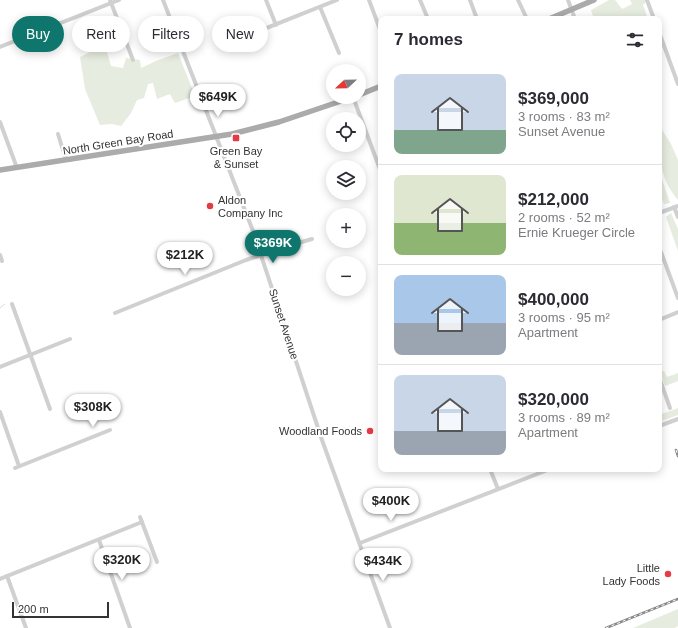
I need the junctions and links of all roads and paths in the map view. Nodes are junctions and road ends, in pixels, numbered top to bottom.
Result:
1 (119, 0) edge
2 (163, 0) edge
3 (266, 0) edge
4 (337, 0) edge
5 (369, 0) edge
6 (420, 0) edge
7 (470, 0) edge
8 (518, 0) edge
9 (568, 0) edge
10 (594, 0) edge
11 (111, 2) edge
12 (648, 2) edge
13 (320, 7) junction
14 (572, 10) junction
15 (427, 16) edge
16 (476, 16) edge
17 (526, 16) edge
18 (557, 16) edge
19 (574, 16) edge
20 (653, 16) edge
21 (378, 24) edge
22 (276, 25) junction
23 (268, 28) edge
24 (662, 40) edge
25 (0, 47) edge
26 (339, 53) dead end
27 (133, 60) dead end
28 (678, 84) edge
29 (378, 87) edge
30 (366, 92) edge
31 (332, 104) edge
32 (356, 104) edge
33 (0, 122) edge
34 (58, 134) dead end
35 (217, 136) junction
36 (66, 160) junction
37 (378, 164) edge
38 (17, 168) junction
39 (0, 170) edge
40 (676, 207) edge
41 (662, 212) edge
42 (678, 217) edge
43 (312, 239) dead end
44 (0, 255) edge
45 (262, 255) junction
46 (662, 255) edge
47 (2, 261) dead end
48 (678, 298) edge
49 (12, 304) dead end
50 (678, 312) edge
51 (115, 313) dead end
52 (662, 319) edge
53 (70, 339) dead end
54 (30, 355) junction
55 (0, 367) edge
56 (662, 385) edge
57 (670, 408) dead end
58 (50, 409) dead end
59 (0, 412) edge
60 (678, 419) edge
61 (662, 425) edge
62 (110, 430) dead end
63 (19, 466) junction
64 (15, 468) dead end
65 (491, 472) edge
66 (542, 472) edge
67 (498, 489) junction
68 (140, 517) dead end
69 (142, 522) junction
70 (99, 540) junction
71 (360, 543) junction
72 (157, 562) dead end
73 (7, 576) junction
74 (0, 579) edge
75 (26, 628) edge
76 (130, 628) edge
77 (390, 628) edge

1 - 11 street
2 - 35 street, Sunset Avenue
3 - 22 street
4 - 13 street
5 - 21 street
6 - 15 street
7 - 16 street
8 - 17 street
9 - 14 street
10 - 14 main road
11 - 25 street
11 - 27 street
12 - 20 street
13 - 22 street
13 - 26 street
14 - 18 main road
14 - 19 street
22 - 23 street
24 - 28 street
29 - 30 main road
31 - 35 main road, North Green Bay Road
32 - 37 street
33 - 38 street
34 - 36 street
35 - 36 main road, North Green Bay Road
35 - 45 street, Sunset Avenue
36 - 38 main road, North Green Bay Road
38 - 39 main road, North Green Bay Road
40 - 41 street
40 - 42 street
43 - 45 street
44 - 47 street
45 - 51 street
45 - 71 street, Sunset Avenue
46 - 48 street
49 - 54 street
50 - 52 street
53 - 54 street
54 - 55 street
54 - 58 street
56 - 57 street
59 - 63 street
60 - 61 street
62 - 63 street
63 - 64 street
65 - 67 street
66 - 67 street
67 - 71 street
68 - 69 street
69 - 70 street
69 - 72 street
70 - 73 street
70 - 76 street
71 - 77 street, Sunset Avenue
73 - 74 street
73 - 75 street

